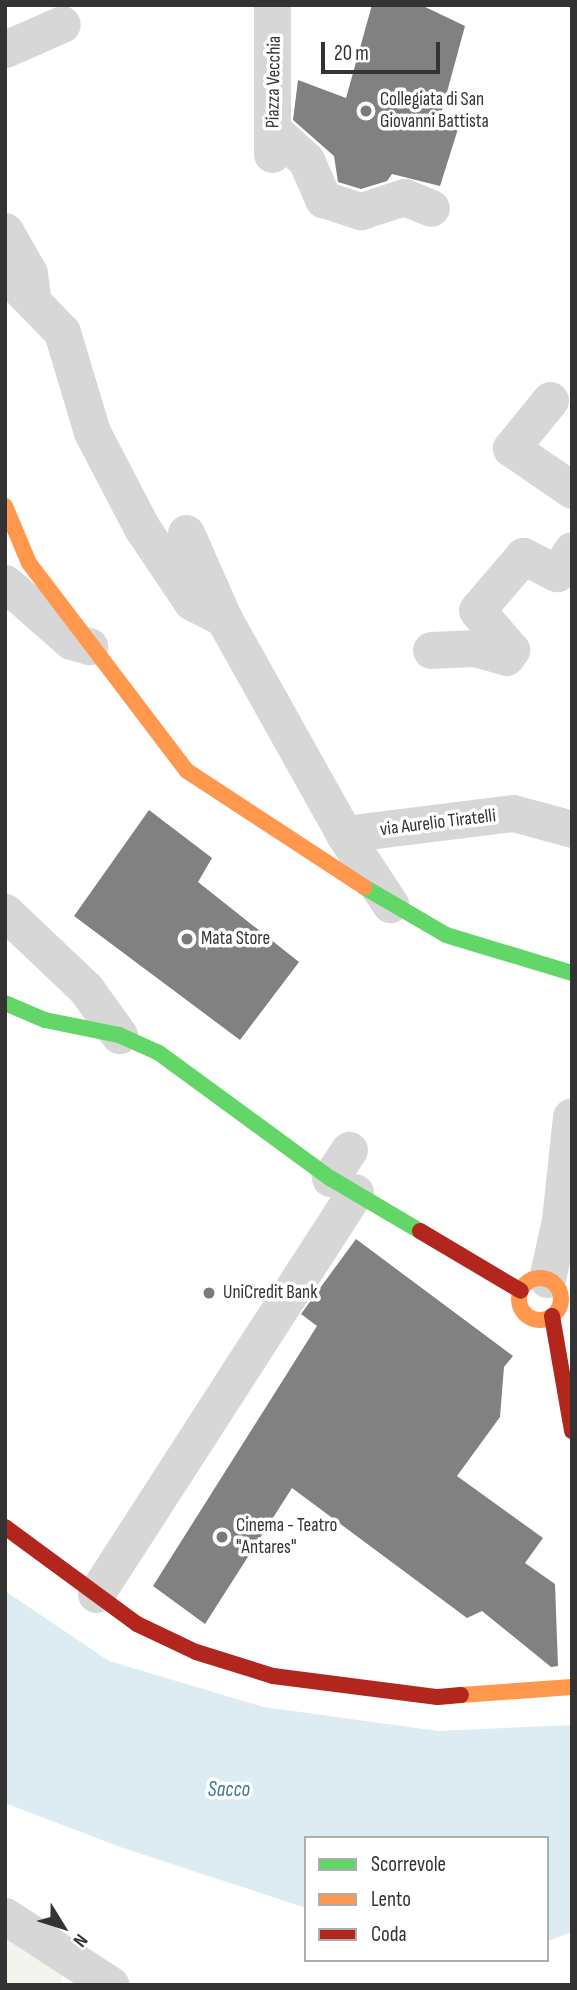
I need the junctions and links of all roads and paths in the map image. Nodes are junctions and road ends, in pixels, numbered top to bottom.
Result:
1 (272, 5) edge
2 (62, 24) dead end
3 (5, 49) edge
4 (431, 208) dead end
5 (5, 230) edge
6 (5, 273) edge
7 (34, 304) junction
8 (550, 400) dead end
9 (572, 490) edge
10 (5, 506) edge
11 (186, 533) dead end
12 (572, 551) edge
13 (5, 583) edge
14 (223, 619) junction
15 (90, 646) junction
16 (431, 650) dead end
17 (572, 830) edge
18 (344, 834) junction
19 (390, 904) junction
20 (5, 912) edge
21 (572, 973) edge
22 (5, 1003) edge
23 (119, 1035) junction
24 (571, 1117) edge
25 (345, 1173) junction
26 (549, 1284) edge
27 (552, 1316) junction
28 (572, 1431) edge
29 (5, 1527) edge
30 (96, 1594) junction
31 (572, 1687) edge
32 (5, 1916) edge
33 (111, 1985) edge

1 - 4 street, Piazza Vecchia
2 - 3 street
5 - 7 street
6 - 7 street
7 - 14 street
8 - 9 street
10 - 15 street
11 - 14 street
12 - 16 street
13 - 15 street
14 - 18 street
15 - 19 street
17 - 18 street, via Aurelio Tiratelli
18 - 19 street
19 - 21 street
20 - 23 street
22 - 23 street
23 - 25 street
24 - 26 street
25 - 26 street
25 - 30 street
26 - 27 street
26 - 27 street
27 - 28 street
29 - 30 street
30 - 31 street
32 - 33 street

